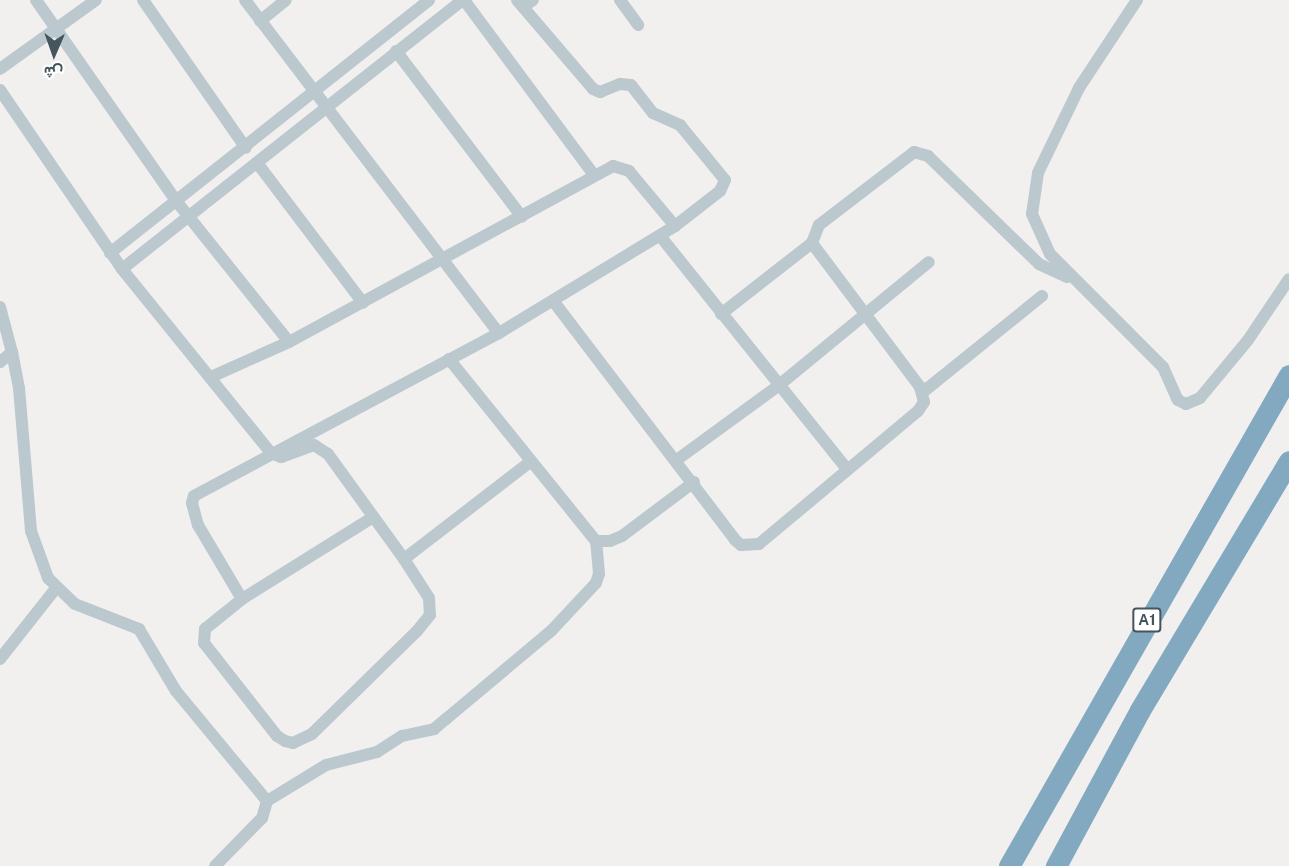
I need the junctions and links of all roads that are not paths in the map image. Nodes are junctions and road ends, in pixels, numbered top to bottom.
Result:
1 (36, 0) edge
2 (96, 0) edge
3 (143, 0) edge
4 (245, 0) edge
5 (286, 0) edge
6 (429, 0) edge
7 (464, 0) edge
8 (620, 0) edge
9 (1137, 0) edge
10 (524, 2) edge
11 (260, 21) junction
12 (638, 25) dead end
13 (58, 28) junction
14 (396, 51) junction
15 (0, 69) edge
16 (0, 90) edge
17 (313, 93) junction
18 (325, 109) junction
19 (246, 148) junction
20 (258, 164) junction
21 (594, 175) junction
22 (177, 202) junction
23 (522, 217) junction
24 (190, 219) junction
25 (675, 226) junction
26 (661, 237) junction
27 (1043, 241) junction
28 (812, 243) junction
29 (1018, 244) junction
30 (111, 253) junction
31 (444, 260) junction
32 (930, 262) dead end
33 (122, 269) junction
34 (1069, 277) junction
35 (1289, 279) edge
36 (1042, 296) dead end
37 (554, 302) junction
38 (363, 303) junction
39 (0, 307) edge
40 (721, 314) junction
41 (866, 314) junction
42 (499, 333) junction
43 (289, 342) junction
44 (12, 352) junction
45 (449, 359) junction
46 (0, 362) edge
47 (1289, 375) edge
48 (211, 376) junction
49 (778, 386) junction
50 (923, 392) junction
51 (271, 453) junction
52 (678, 459) junction
53 (1289, 461) edge
54 (530, 462) junction
55 (847, 469) junction
56 (694, 482) junction
57 (373, 517) junction
58 (596, 541) junction
59 (404, 559) junction
60 (56, 588) junction
61 (242, 599) junction
62 (0, 659) edge
63 (267, 801) junction
64 (215, 866) edge
65 (1009, 866) edge
66 (1056, 866) edge

1 - 13 street
2 - 13 street
3 - 19 street
4 - 11 street
5 - 11 street
6 - 17 street
7 - 14 street
7 - 21 street
8 - 12 street
9 - 27 street
10 - 25 street
11 - 17 street
13 - 15 street
13 - 22 street
14 - 18 street
14 - 23 street
16 - 30 street
17 - 18 street
17 - 19 street
18 - 20 street
18 - 31 street
19 - 22 street
20 - 24 street
20 - 38 street
21 - 23 street
21 - 25 street
22 - 24 street
22 - 30 street
23 - 31 street
24 - 33 street
24 - 43 street
25 - 26 street
26 - 37 street
26 - 40 street
27 - 29 street
27 - 34 street
28 - 29 street
28 - 40 street
28 - 41 street
29 - 34 street
30 - 33 street
31 - 38 street
31 - 42 street
32 - 41 street
33 - 48 street
34 - 35 street
36 - 50 street
37 - 42 street
37 - 52 street
38 - 43 street
39 - 44 street
40 - 49 street
41 - 49 street
41 - 50 street
42 - 45 street
43 - 48 street
44 - 46 street
44 - 60 street
45 - 51 street
45 - 54 street
47 - 65 highway, A1
48 - 51 street
49 - 52 street
49 - 55 street
50 - 55 street
51 - 57 street
51 - 61 street
52 - 56 street
53 - 66 highway, A1
54 - 58 street
54 - 59 street
55 - 56 street
56 - 58 street
57 - 59 street
57 - 61 street
58 - 63 street
59 - 61 street
60 - 62 street
60 - 63 street
63 - 64 street

